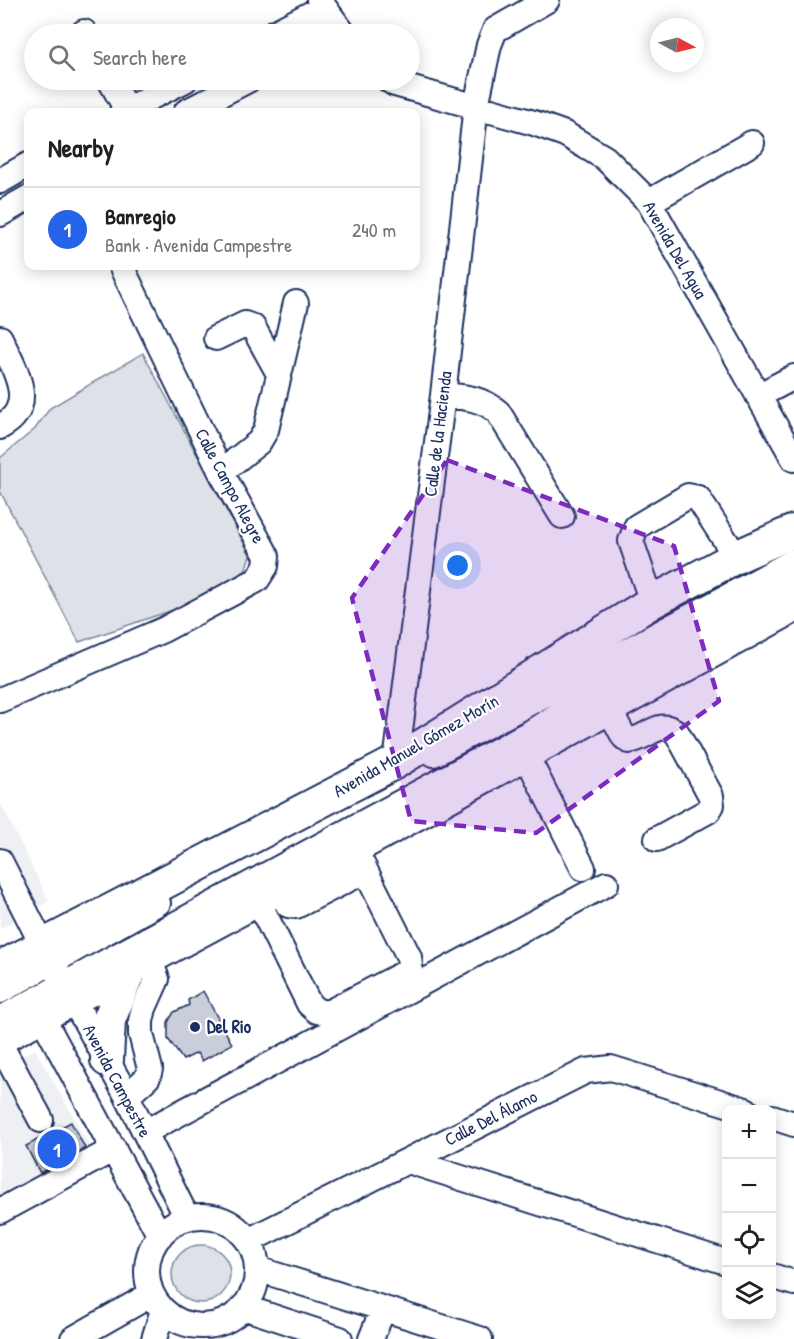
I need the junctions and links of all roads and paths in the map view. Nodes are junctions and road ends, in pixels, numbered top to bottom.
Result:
1 (547, 0) edge
2 (321, 4) edge
3 (288, 24) edge
4 (333, 24) edge
5 (115, 90) edge
6 (165, 90) edge
7 (229, 90) edge
8 (417, 90) edge
9 (476, 106) junction
10 (123, 108) edge
11 (130, 108) edge
12 (194, 108) edge
13 (752, 143) dead end
14 (24, 167) edge
15 (0, 181) edge
16 (24, 200) edge
17 (649, 201) junction
18 (0, 214) edge
19 (123, 270) edge
20 (296, 303) dead end
21 (0, 338) edge
22 (216, 338) dead end
23 (279, 374) junction
24 (794, 377) edge
25 (443, 394) junction
26 (758, 396) junction
27 (0, 427) edge
28 (794, 459) edge
29 (221, 472) junction
30 (562, 516) dead end
31 (794, 531) edge
32 (736, 557) junction
33 (794, 561) edge
34 (794, 581) edge
35 (794, 594) edge
36 (652, 602) junction
37 (781, 613) edge
38 (0, 700) edge
39 (608, 707) junction
40 (526, 754) junction
41 (396, 762) junction
42 (657, 839) dead end
43 (360, 860) junction
44 (0, 861) edge
45 (583, 868) dead end
46 (606, 884) dead end
47 (268, 894) junction
48 (47, 953) junction
49 (140, 962) junction
50 (0, 968) edge
51 (0, 991) edge
52 (70, 991) junction
53 (41, 1016) junction
54 (0, 1019) edge
55 (0, 1038) edge
56 (0, 1044) edge
57 (107, 1060) junction
58 (127, 1096) junction
59 (730, 1105) edge
60 (776, 1119) edge
61 (41, 1120) dead end
62 (794, 1124) edge
63 (145, 1132) junction
64 (114, 1149) junction
65 (408, 1161) junction
66 (0, 1211) edge
67 (188, 1218) junction
68 (160, 1236) junction
69 (248, 1240) junction
70 (722, 1261) edge
71 (257, 1269) junction
72 (776, 1278) edge
73 (794, 1283) edge
74 (157, 1302) junction
75 (243, 1307) junction
76 (383, 1309) junction
77 (203, 1333) edge
78 (73, 1339) edge
79 (154, 1339) edge
80 (340, 1339) edge
81 (371, 1339) edge
82 (480, 1339) edge

1 - 9 street, Calle de la Hacienda
2 - 3 street
2 - 4 street
5 - 10 street
6 - 11 street
7 - 12 street
8 - 9 street, Avenida Del Agua
9 - 17 street, Avenida Del Agua
9 - 25 street, Calle de la Hacienda
13 - 17 street
14 - 15 street
16 - 18 street
17 - 26 street, Avenida Del Agua
19 - 29 street, Calle Campo Alegre
20 - 23 street
21 - 27 street
22 - 23 street
23 - 29 street
24 - 26 street
25 - 30 street
25 - 41 street, Calle de la Hacienda
26 - 28 street, Avenida Del Agua
29 - 38 street, Calle Campo Alegre
31 - 32 main road, Avenida Manuel Gómez Morín
32 - 36 main road, Avenida Manuel Gómez Morín
32 - 36 street
33 - 48 street
34 - 52 street
35 - 37 main road
36 - 41 main road, Avenida Manuel Gómez Morín
37 - 39 main road
39 - 40 main road
39 - 42 street
40 - 43 main road
40 - 45 street
41 - 48 main road, Avenida Manuel Gómez Morín
43 - 47 main road
43 - 47 street
44 - 48 street, Avenida Campestre
46 - 63 street
47 - 49 main road
48 - 50 main road, Avenida Manuel Gómez Morín
48 - 51 street
48 - 52 street, Avenida Campestre
49 - 52 main road
49 - 57 main road
49 - 58 street
52 - 53 main road
52 - 54 street
52 - 57 street, Avenida Campestre
53 - 55 main road
53 - 64 street, Avenida Campestre
56 - 61 street
57 - 58 street, Avenida Campestre
58 - 63 street, Avenida Campestre
59 - 65 street, Calle Del Álamo
60 - 62 street
63 - 67 street, Avenida Campestre
64 - 66 street
64 - 68 street, Avenida Campestre
65 - 69 street, Calle Del Álamo
65 - 70 street
67 - 68 street
67 - 69 street
68 - 74 street
69 - 71 street
71 - 75 street
71 - 76 street
72 - 73 street
74 - 77 street
74 - 78 street
74 - 79 street
75 - 77 street
75 - 80 street
76 - 81 street
76 - 82 street

